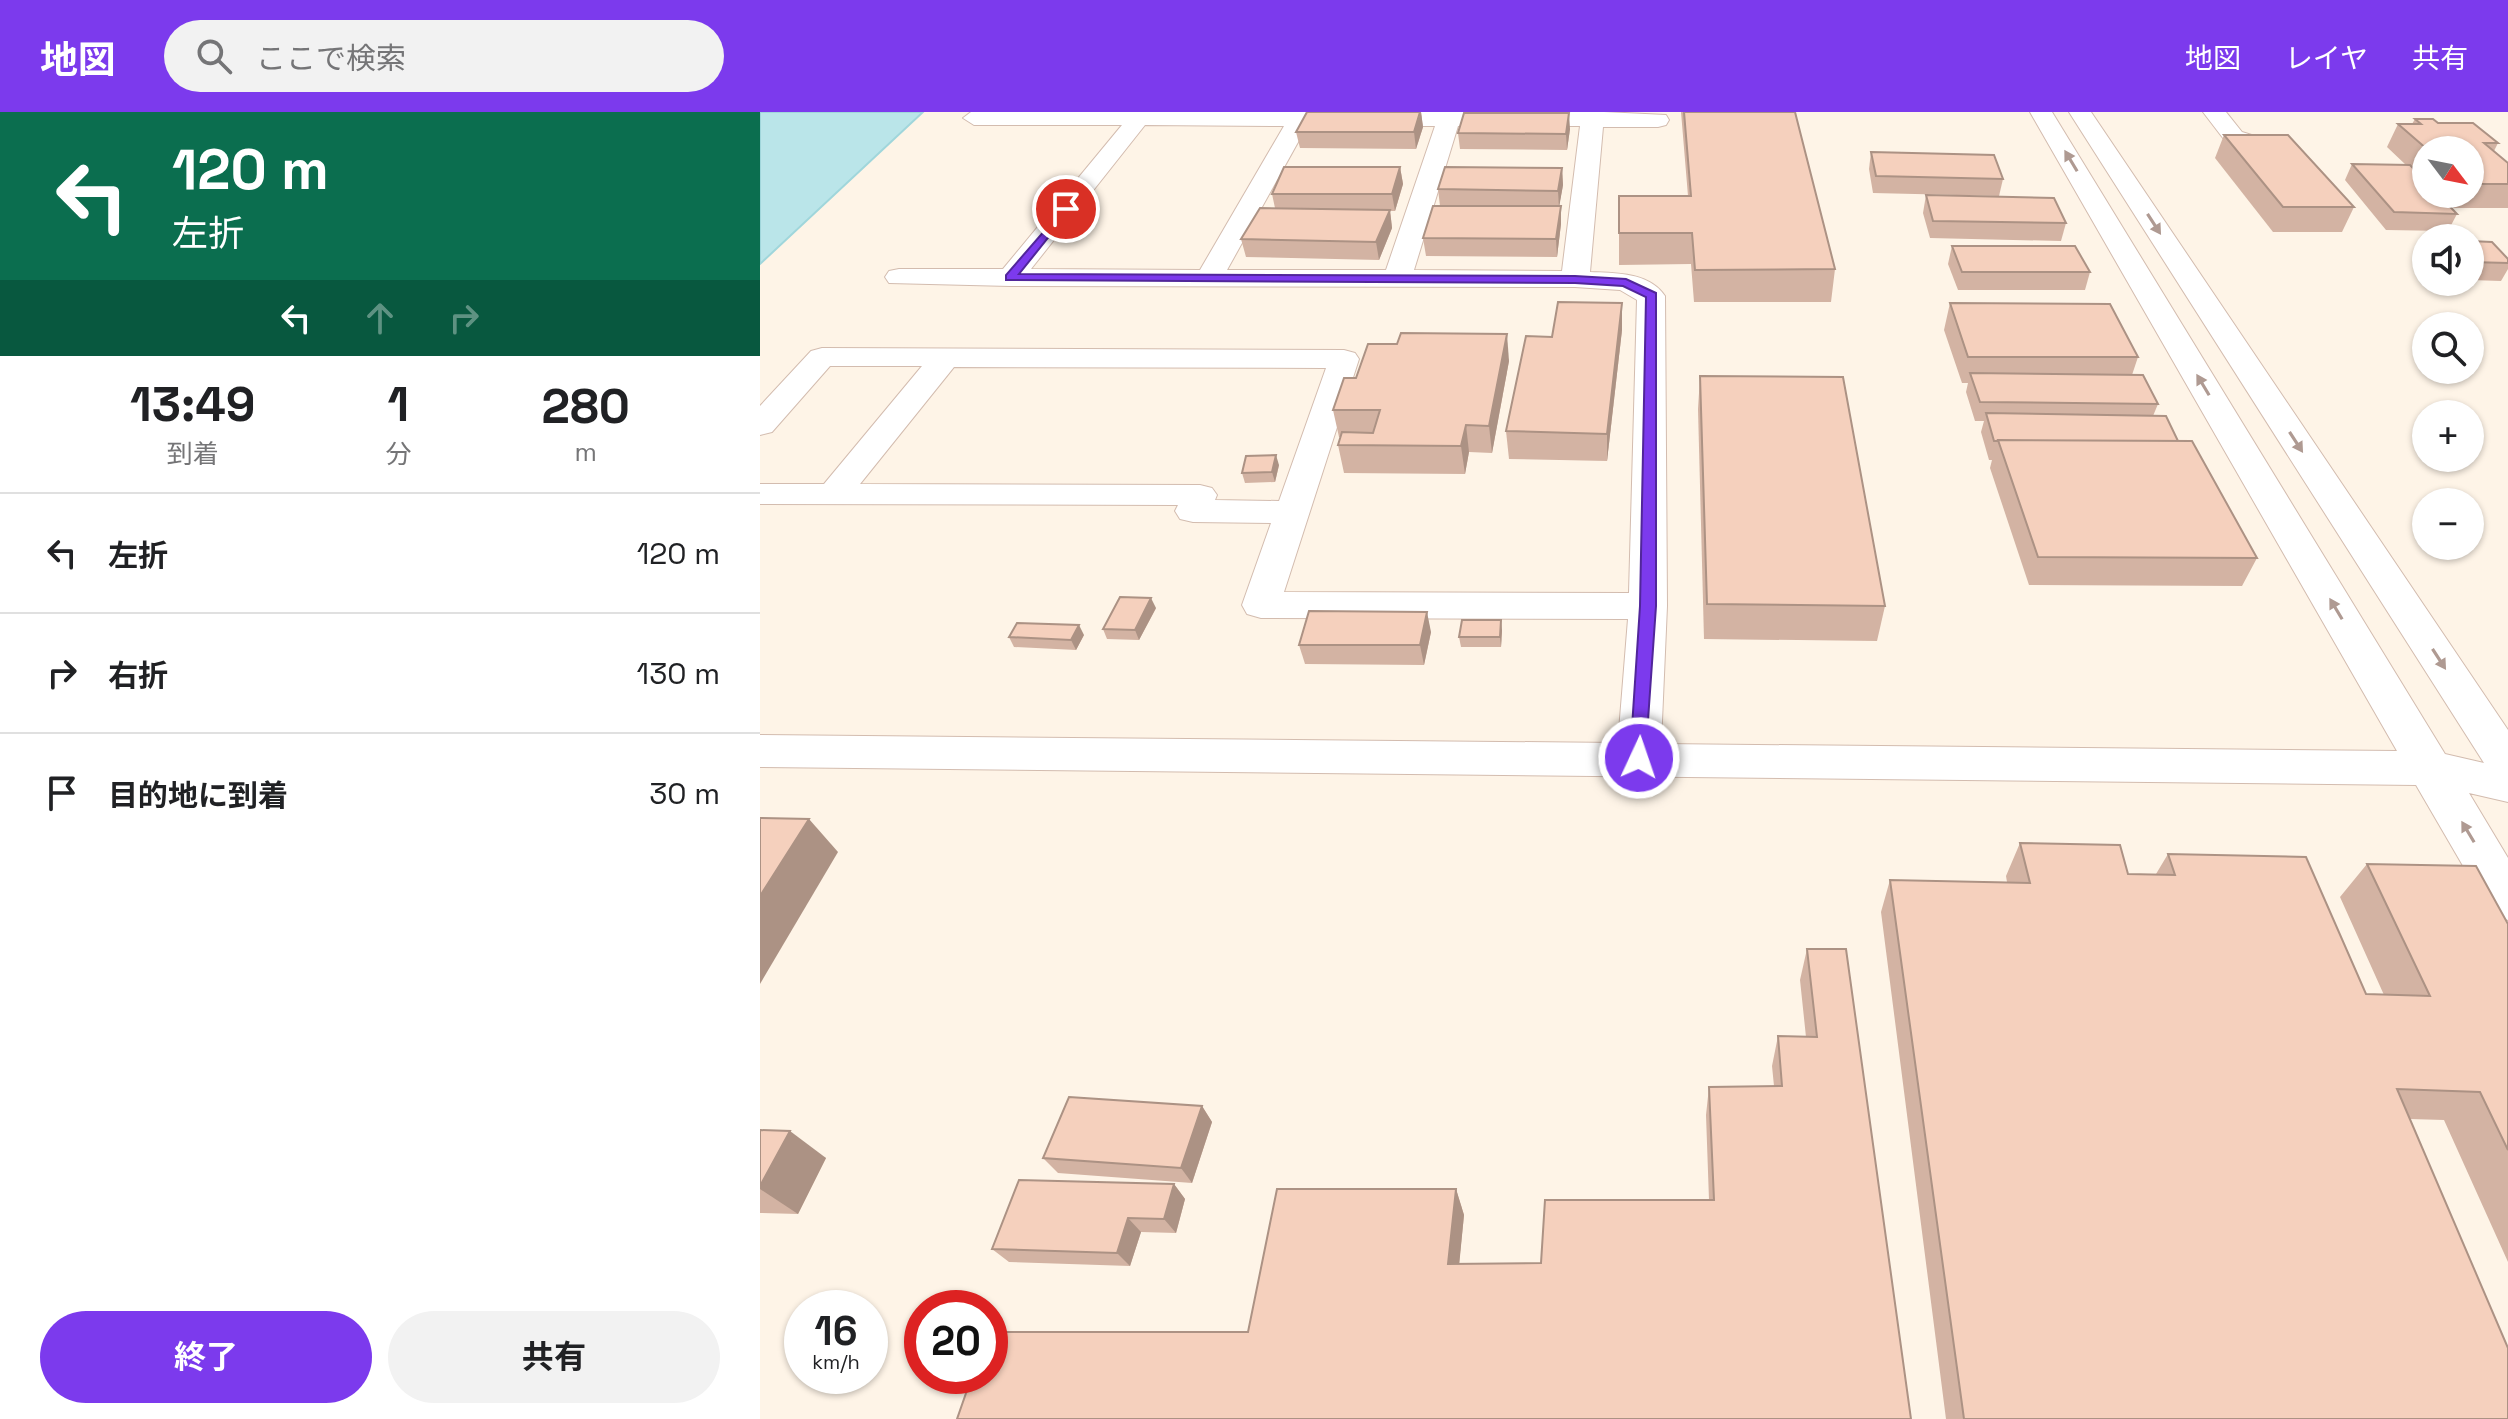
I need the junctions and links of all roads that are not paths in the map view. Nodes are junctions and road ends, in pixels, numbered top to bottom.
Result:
1 (2041, 112) edge
2 (2080, 112) edge
3 (2214, 112) edge
4 (1142, 115) edge
5 (1301, 115) edge
6 (1450, 115) edge
7 (1593, 116) edge
8 (974, 118) dead end
9 (1658, 120) dead end
10 (2306, 160) edge
11 (899, 277) dead end
12 (1010, 278) junction
13 (1209, 278) junction
14 (1397, 279) junction
15 (1575, 279) junction
16 (945, 358) junction
17 (760, 425) edge
18 (760, 494) edge
19 (834, 494) junction
20 (1293, 512) junction
21 (1648, 606) junction
22 (760, 751) edge
23 (1639, 758) junction
24 (2508, 765) edge
25 (2430, 768) junction
26 (2508, 785) edge
27 (2508, 900) edge

25 -> 1 street
2 -> 24 street
3 - 10 street
4 - 5 street
4 - 8 street
4 - 12 street
5 - 6 street
5 - 13 street
6 - 7 street
6 - 14 street
7 - 9 street
7 - 15 street
11 - 12 street
12 - 13 street
13 - 14 street
14 - 15 street
15 - 21 street
16 - 17 street
16 - 19 street
16 - 20 street
18 - 19 street
19 - 20 street
20 - 21 street
21 - 23 street
22 - 23 street
23 - 25 street
25 - 26 street
27 -> 25 street

